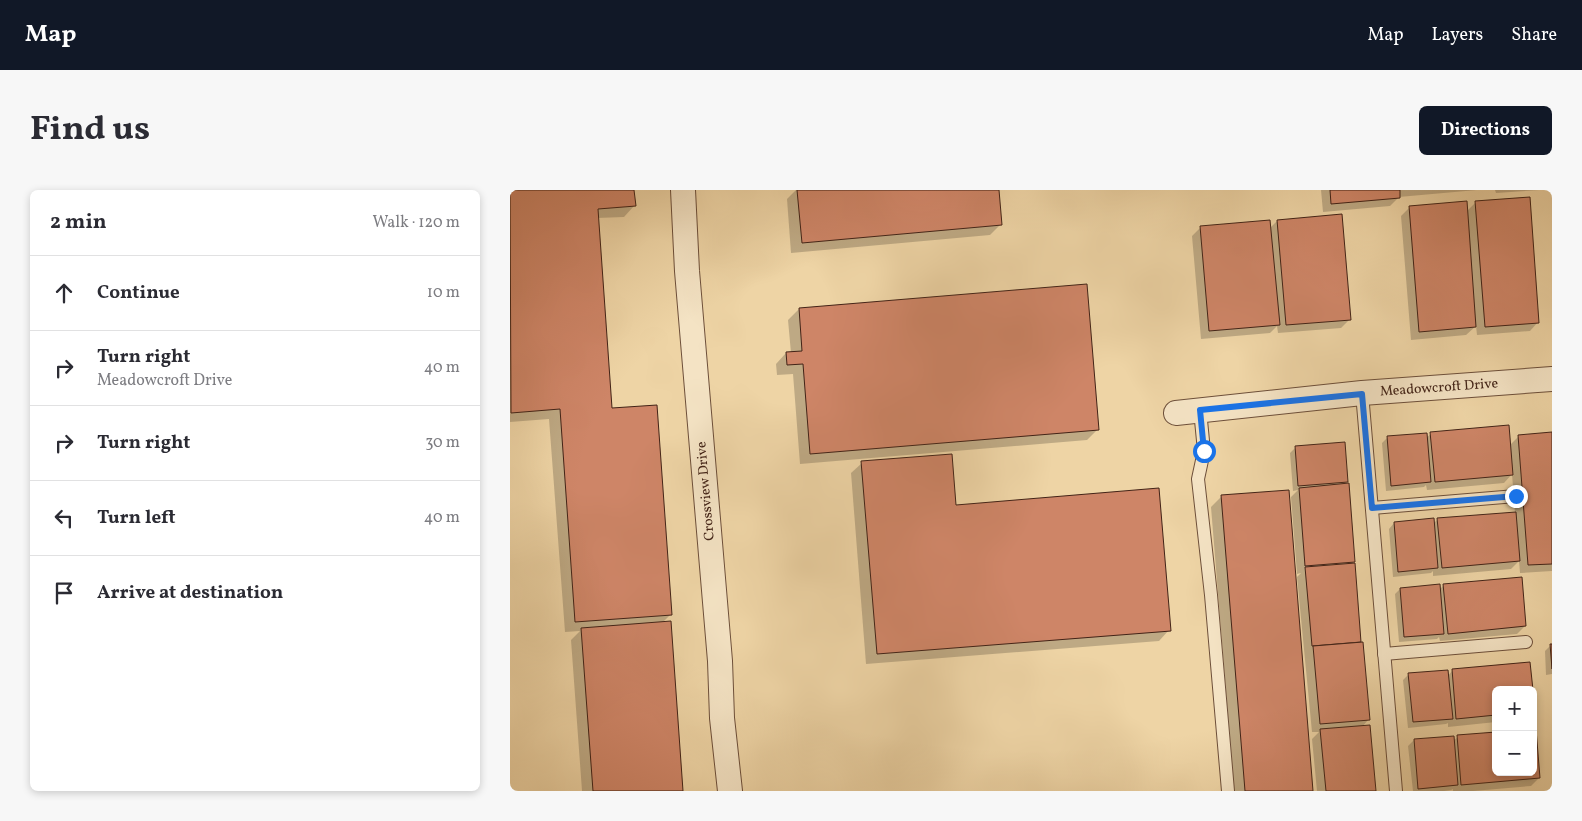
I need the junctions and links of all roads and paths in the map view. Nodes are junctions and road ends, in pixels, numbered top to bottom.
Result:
1 (682, 190) edge
2 (1552, 379) edge
3 (1362, 394) junction
4 (1200, 410) junction
5 (1176, 413) dead end
6 (1516, 496) dead end
7 (1372, 508) junction
8 (1526, 642) dead end
9 (1384, 654) junction
10 (730, 791) edge
11 (1228, 791) edge
12 (1396, 791) edge

1 - 10 street, Crossview Drive
2 - 3 street, Meadowcroft Drive
3 - 4 street, Meadowcroft Drive
3 - 7 lane
4 - 5 street, Meadowcroft Drive
4 - 11 lane
6 - 7 lane
7 - 9 lane
8 - 9 lane
9 - 12 lane

